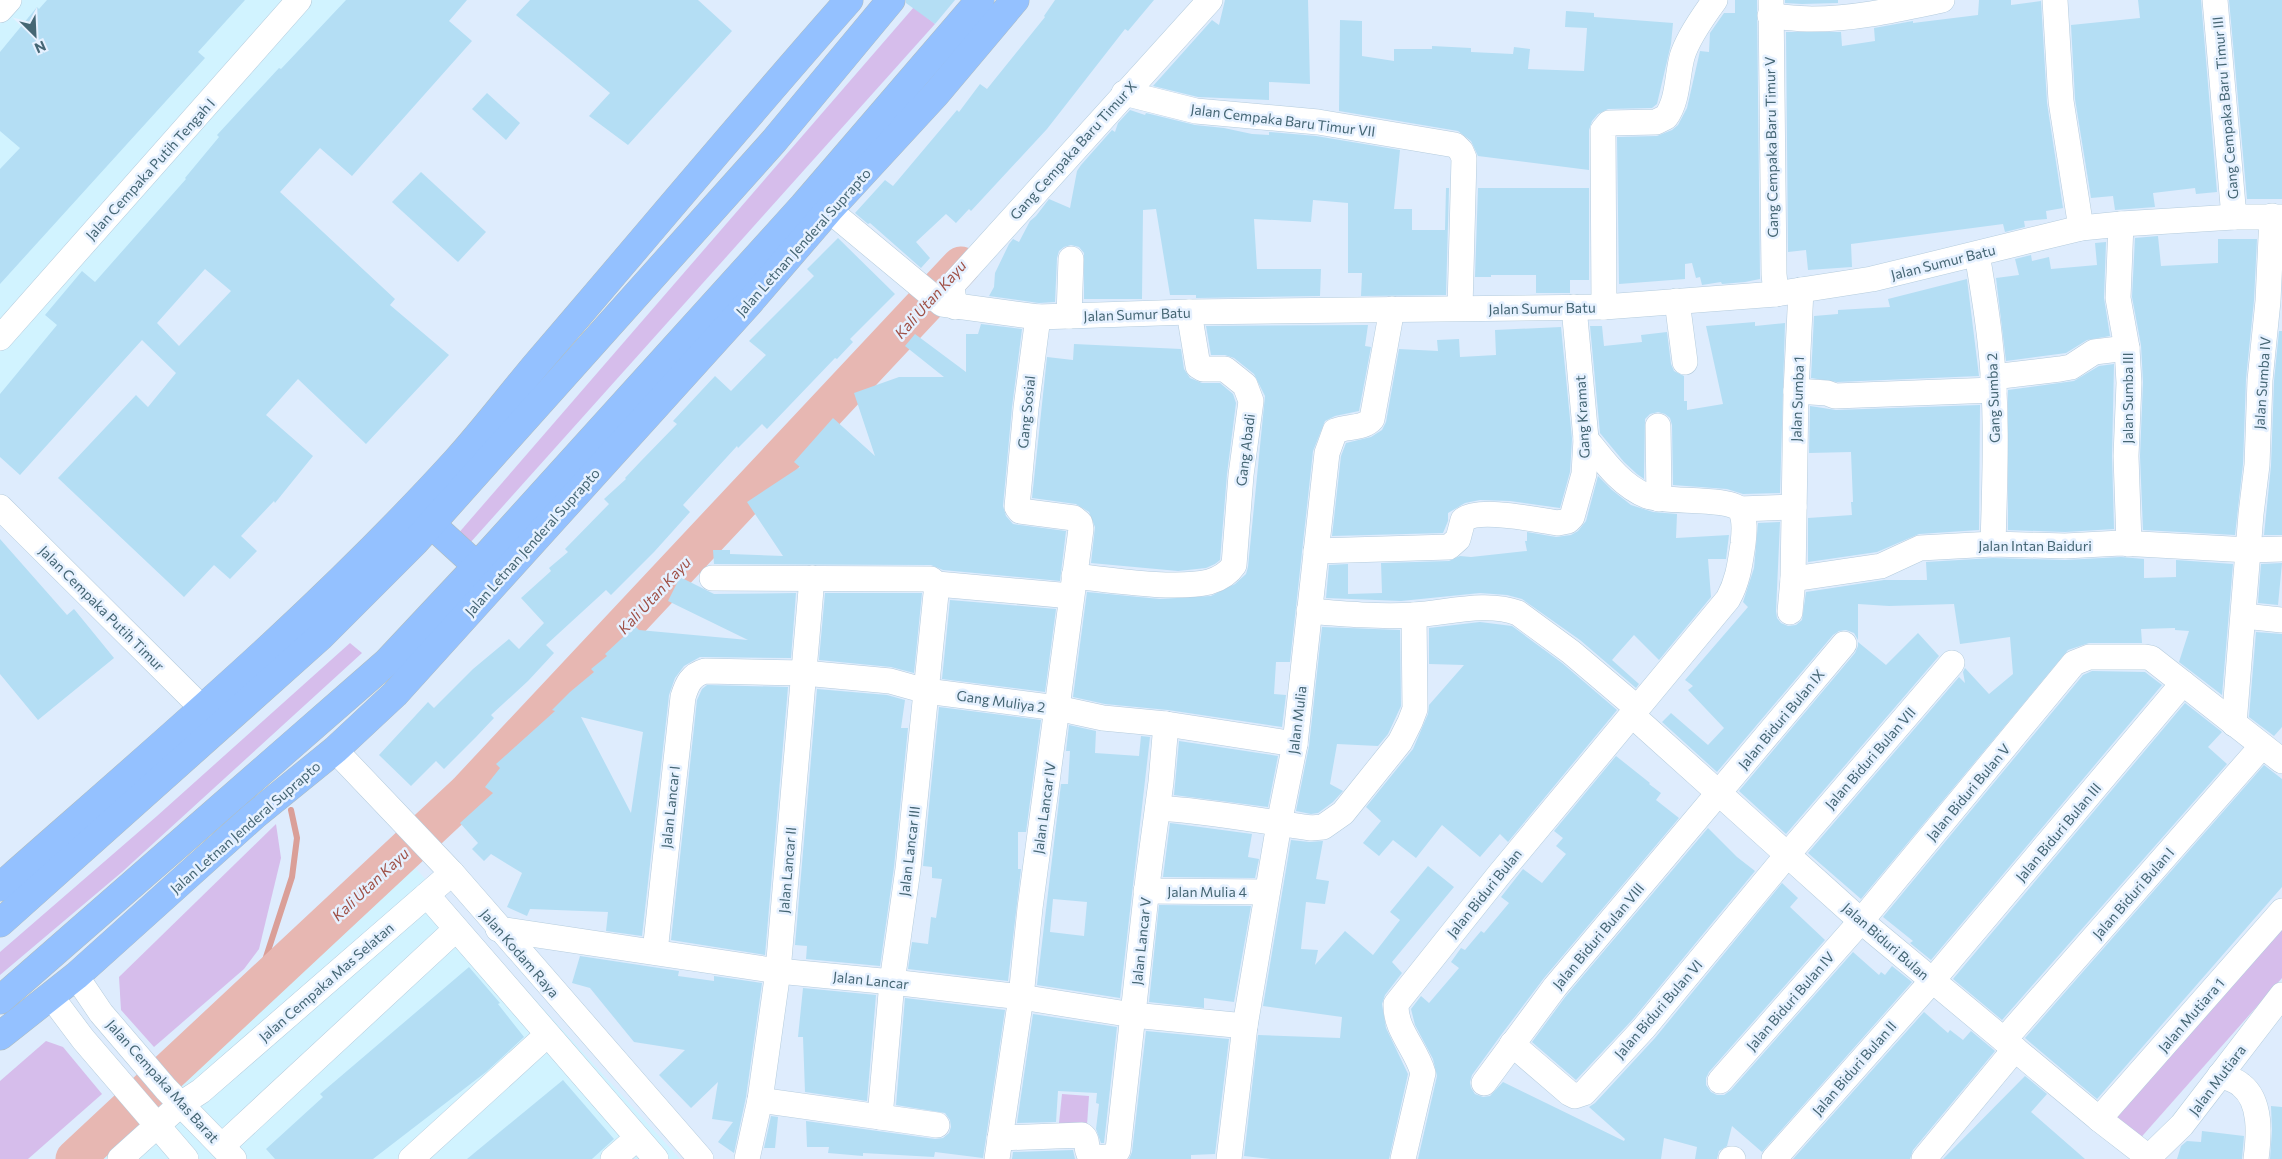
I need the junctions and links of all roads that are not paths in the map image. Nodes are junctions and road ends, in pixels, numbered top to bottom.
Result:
1 (9, 0) edge
2 (299, 0) edge
3 (849, 0) edge
4 (891, 0) edge
5 (980, 0) edge
6 (1015, 0) edge
7 (1210, 0) edge
8 (1715, 0) edge
9 (1942, 0) edge
10 (2055, 0) edge
11 (2215, 0) edge
12 (1770, 8) edge
13 (0, 10) edge
14 (1124, 93) junction
15 (706, 168) junction
16 (829, 210) junction
17 (2234, 217) junction
18 (2277, 217) edge
19 (704, 220) junction
20 (2121, 224) junction
21 (2081, 228) junction
22 (1977, 254) junction
23 (1072, 259) dead end
24 (1801, 290) junction
25 (1776, 294) junction
26 (1677, 301) junction
27 (749, 303) junction
28 (948, 306) junction
29 (1574, 307) junction
30 (1604, 307) junction
31 (1460, 308) junction
32 (1392, 309) junction
33 (1189, 312) junction
34 (703, 314) junction
35 (1069, 316) junction
36 (1038, 317) junction
37 (0, 338) edge
38 (2127, 348) junction
39 (1685, 362) dead end
40 (1993, 384) junction
41 (1796, 392) junction
42 (1658, 426) dead end
43 (1586, 439) junction
44 (1659, 499) junction
45 (0, 507) edge
46 (1794, 507) junction
47 (1017, 508) joint
48 (1740, 509) junction
49 (431, 524) junction
50 (1993, 544) junction
51 (2129, 544) junction
52 (2282, 549) edge
53 (2249, 550) junction
54 (1316, 551) junction
55 (477, 566) junction
56 (712, 578) dead end
57 (812, 578) junction
58 (1793, 579) junction
59 (937, 584) junction
60 (1072, 586) junction
61 (1309, 611) junction
62 (1790, 612) dead end
63 (1414, 615) junction
64 (2244, 616) junction
65 (2282, 620) edge
66 (1844, 644) dead end
67 (1952, 663) dead end
68 (705, 671) joint
69 (804, 673) junction
70 (2183, 683) junction
71 (926, 690) junction
72 (1057, 708) junction
73 (203, 709) junction
74 (1634, 711) junction
75 (1166, 724) junction
76 (2234, 724) junction
77 (1295, 744) junction
78 (2262, 746) junction
79 (335, 750) junction
80 (2282, 761) edge
81 (253, 779) junction
82 (1718, 793) junction
83 (1158, 808) junction
84 (255, 815) junction
85 (1279, 824) junction
86 (1788, 854) junction
87 (452, 873) junction
88 (0, 887) edge
89 (1146, 891) junction
90 (1267, 892) junction
91 (427, 895) junction
92 (2282, 912) edge
93 (1861, 921) junction
94 (0, 923) edge
95 (498, 929) junction
96 (455, 930) junction
97 (655, 952) junction
98 (778, 971) junction
99 (76, 976) junction
100 (1932, 981) junction
101 (892, 982) junction
102 (50, 995) junction
103 (2282, 995) edge
104 (1021, 997) junction
105 (0, 1000) edge
106 (1133, 1015) junction
107 (1245, 1026) junction
108 (0, 1036) edge
109 (548, 1036) junction
110 (1512, 1044) junction
111 (2010, 1044) junction
112 (2220, 1075) junction
113 (1720, 1081) dead end
114 (1484, 1083) dead end
115 (185, 1100) junction
116 (760, 1100) junction
117 (880, 1117) junction
118 (2099, 1120) junction
119 (936, 1125) dead end
120 (163, 1132) junction
121 (637, 1138) junction
122 (998, 1149) edge
123 (228, 1152) edge
124 (1776, 1157) edge
125 (2148, 1158) edge
126 (120, 1159) edge
127 (144, 1159) edge
128 (186, 1159) edge
129 (411, 1159) edge
130 (613, 1159) edge
131 (656, 1159) edge
132 (701, 1159) edge
133 (747, 1159) edge
134 (1229, 1159) edge
135 (1403, 1159) edge
136 (1924, 1159) edge
137 (2256, 1159) edge

1 - 13 street
2 - 37 street, Jalan Cempaka Putih Tengah I
3 - 15 main road
4 - 19 main road
5 - 34 main road, Jalan Letnan Jenderal Suprapto
6 - 16 main road, Jalan Letnan Jenderal Suprapto
7 - 14 street, Gang Cempaka Baru Timur X
8 - 30 street
9 - 12 street
10 - 21 street
11 - 17 street, Gang Cempaka Baru Timur III
12 - 25 street, Gang Cempaka Baru Timur V
14 - 28 street, Gang Cempaka Baru Timur X
14 - 31 street, Jalan Cempaka Baru Timur VII
15 - 19 main road
15 - 73 main road
16 - 27 main road, Jalan Letnan Jenderal Suprapto
16 - 28 street
17 - 18 street, Jalan Sumur Batu
17 - 20 street, Jalan Sumur Batu
18 - 53 street, Jalan Sumba IV
19 - 49 main road
20 - 21 street, Jalan Sumur Batu
20 - 38 street, Jalan Sumba III
21 - 22 street, Jalan Sumur Batu
22 - 24 street, Jalan Sumur Batu
22 - 40 street, Gang Sumba 2
23 - 35 street
24 - 25 street, Jalan Sumur Batu
24 - 41 street, Jalan Sumba 1
25 - 26 street, Jalan Sumur Batu
26 - 30 street, Jalan Sumur Batu
26 - 39 street
27 - 34 main road
27 - 79 main road, Jalan Letnan Jenderal Suprapto
28 - 36 street, Jalan Sumur Batu
29 - 30 street, Jalan Sumur Batu
29 - 31 street, Jalan Sumur Batu
29 - 43 street, Gang Kramat
31 - 32 street, Jalan Sumur Batu
32 - 33 street, Jalan Sumur Batu
32 - 54 street, Jalan Mulia
33 - 35 street, Jalan Sumur Batu
33 - 60 street, Gang Abadi
34 - 55 main road, Jalan Letnan Jenderal Suprapto
35 - 36 street, Jalan Sumur Batu
36 - 47 street, Gang Sosial
38 - 40 street
38 - 51 street, Jalan Sumba III
40 - 41 street
40 - 50 street, Gang Sumba 2
41 - 46 street, Jalan Sumba 1
42 - 44 street
43 - 44 street
43 - 54 street, Gang Kramat
44 - 48 street
45 - 73 street, Jalan Cempaka Putih Timur
46 - 48 street
46 - 58 street, Jalan Sumba 1
47 - 60 street, Jalan Lancar IV
48 - 74 street, Jalan Biduri Bulan
49 - 55 main road
49 - 94 main road
50 - 51 street, Jalan Intan Baiduri
50 - 58 street, Jalan Intan Baiduri
51 - 53 street, Jalan Intan Baiduri
52 - 53 street, Jalan Intan Baiduri
53 - 64 street, Jalan Sumba IV
54 - 61 street, Jalan Mulia
55 - 81 main road, Jalan Letnan Jenderal Suprapto
56 - 57 street
57 - 59 street
57 - 69 street, Jalan Lancar II
58 - 62 street, Jalan Sumba 1
59 - 60 street
59 - 71 street, Jalan Lancar III
60 - 72 street, Jalan Lancar IV
61 - 63 street
61 - 77 street, Jalan Mulia
63 - 74 street
63 - 85 street
64 - 65 street
64 - 76 street, Jalan Sumba IV
66 - 82 street, Jalan Biduri Bulan IX
67 - 86 street, Jalan Biduri Bulan VII
68 - 69 street, Gang Muliya 2
68 - 97 street, Jalan Lancar I
69 - 71 street, Gang Muliya 2
69 - 98 street, Jalan Lancar II
70 - 76 street
70 - 93 street, Jalan Biduri Bulan V
70 - 100 street, Jalan Biduri Bulan III
71 - 72 street, Gang Muliya 2
71 - 101 street, Jalan Lancar III
72 - 75 street, Gang Muliya 2
72 - 104 street, Jalan Lancar IV
73 - 88 main road
74 - 82 street, Jalan Biduri Bulan
74 - 135 street, Jalan Biduri Bulan
75 - 77 street, Gang Muliya 2
75 - 83 street, Jalan Lancar V
76 - 78 street
77 - 85 street, Jalan Mulia
78 - 80 street
78 - 111 street, Jalan Biduri Bulan I
79 - 84 main road, Jalan Letnan Jenderal Suprapto
79 - 87 street, Jalan Kodam Raya
81 - 84 main road
81 - 105 main road, Jalan Letnan Jenderal Suprapto
82 - 86 street, Jalan Biduri Bulan
82 - 110 street, Jalan Biduri Bulan VIII
83 - 85 street
83 - 89 street, Jalan Lancar V
84 - 99 main road, Jalan Letnan Jenderal Suprapto
85 - 90 street, Jalan Mulia
86 - 93 street, Jalan Biduri Bulan
86 - 110 street, Jalan Biduri Bulan VI
87 - 91 street, Jalan Cempaka Mas Selatan
87 - 95 street, Jalan Kodam Raya
89 - 90 street, Jalan Mulia 4
89 - 106 street, Jalan Lancar V
90 - 107 street, Jalan Mulia
91 - 96 street
91 - 115 street, Jalan Cempaka Mas Selatan
92 - 118 street, Jalan Mutiara 1
93 - 100 street, Jalan Biduri Bulan
93 - 113 street, Jalan Biduri Bulan IV
95 - 97 street, Jalan Lancar
95 - 132 street, Jalan Kodam Raya
96 - 109 street
96 - 123 street
97 - 98 street, Jalan Lancar
98 - 101 street, Jalan Lancar
98 - 116 street, Jalan Lancar II
99 - 102 main road, Jalan Letnan Jenderal Suprapto
99 - 115 street, Jalan Cempaka Mas Barat
100 - 111 street, Jalan Biduri Bulan
100 - 124 street, Jalan Biduri Bulan II
101 - 104 street, Jalan Lancar
101 - 117 street, Jalan Lancar III
102 - 108 main road, Jalan Letnan Jenderal Suprapto
102 - 120 street
103 - 112 street, Jalan Mutiara
104 - 106 street, Jalan Lancar
104 - 122 street, Jalan Lancar IV
106 - 107 street, Jalan Lancar
106 - 122 street, Jalan Lancar V
107 - 134 street, Jalan Mulia
109 - 121 street
109 - 129 street
110 - 114 street, Jalan Biduri Bulan VIII
111 - 118 street, Jalan Biduri Bulan
111 - 136 street, Jalan Biduri Bulan I
112 - 125 street, Jalan Mutiara
112 - 137 street
115 - 120 street, Jalan Cempaka Mas Selatan
115 - 123 street, Jalan Cempaka Mas Barat
116 - 117 street
116 - 133 street, Jalan Lancar II
117 - 119 street
118 - 125 street, Jalan Biduri Bulan
120 - 126 street, Jalan Cempaka Mas Selatan
120 - 127 street, Jalan Cempaka Mas Selatan
120 - 128 street
121 - 130 street
121 - 131 street

